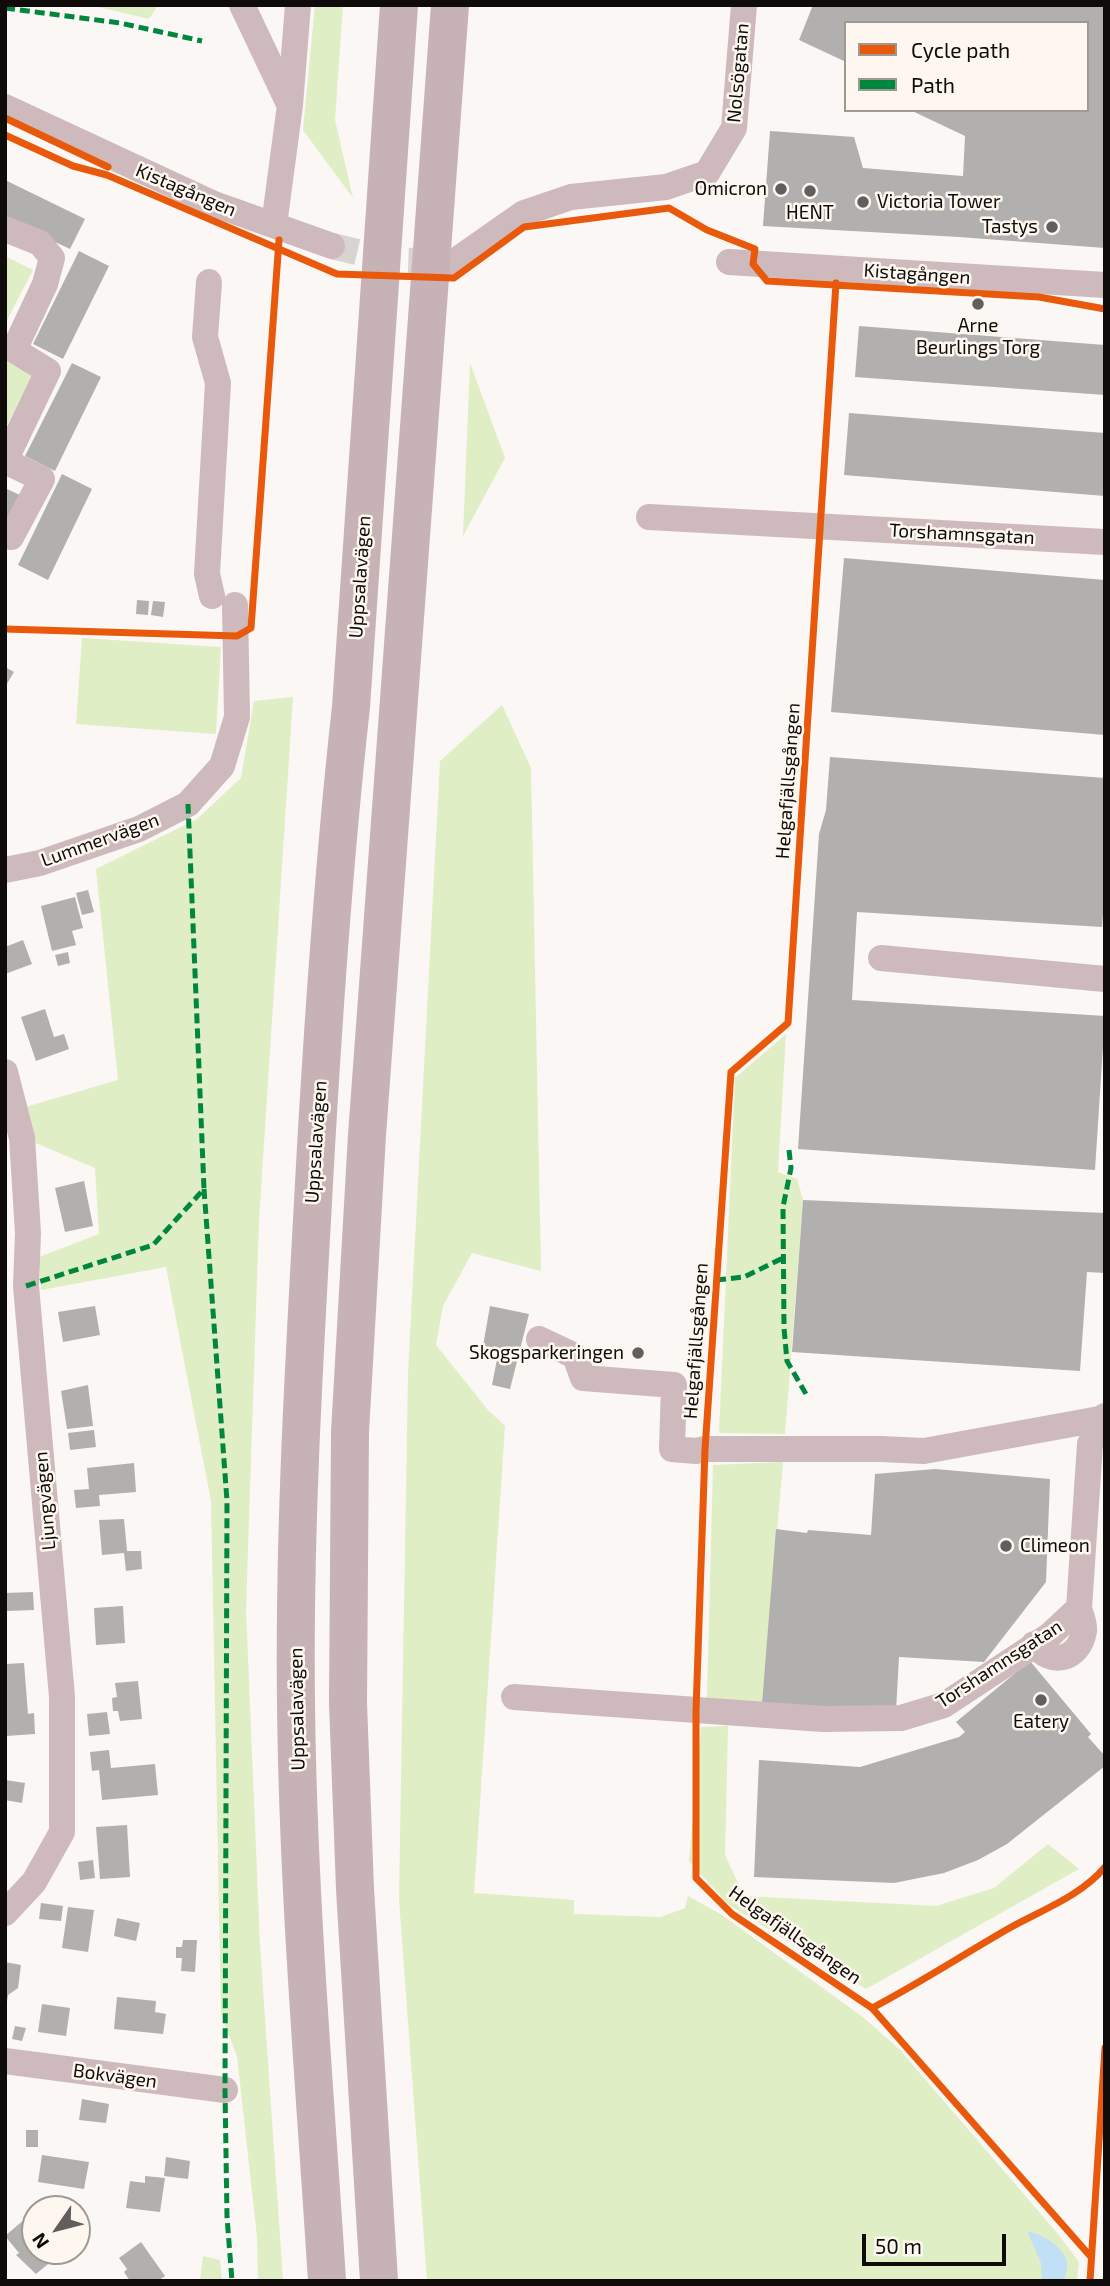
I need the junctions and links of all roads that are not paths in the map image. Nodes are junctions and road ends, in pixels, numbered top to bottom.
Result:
1 (242, 5) edge
2 (298, 5) edge
3 (399, 5) edge
4 (450, 5) edge
5 (744, 5) edge
6 (290, 105) junction
7 (5, 107) edge
8 (274, 225) junction
9 (5, 229) edge
10 (332, 246) tunnel mouth
11 (454, 262) tunnel mouth
12 (729, 262) dead end
13 (209, 282) dead end
14 (1105, 285) edge
15 (649, 517) dead end
16 (5, 534) edge
17 (1105, 542) edge
18 (5, 870) edge
19 (881, 958) dead end
20 (1105, 979) edge
21 (5, 1072) edge
22 (16, 1281) edge
23 (539, 1339) dead end
24 (1104, 1418) edge
25 (514, 1697) dead end
26 (5, 1913) edge
27 (5, 2061) edge
28 (225, 2090) dead end
29 (327, 2281) edge
30 (379, 2281) edge

1 - 6 street
2 - 6 street
3 - 29 highway, Uppsalavägen
4 - 30 highway
5 - 11 street, Nolsögatan
6 - 8 street
7 - 8 street, Kistagången
8 - 10 street, Kistagången
9 - 16 street
12 - 14 street, Kistagången
13 - 18 street, Lummervägen
15 - 17 street, Torshamnsgatan
19 - 20 street
21 - 22 street, Ljungvägen
22 - 26 street, Ljungvägen
23 - 24 street, Torshamnsgatan
24 - 25 street, Torshamnsgatan
27 - 28 street, Bokvägen

